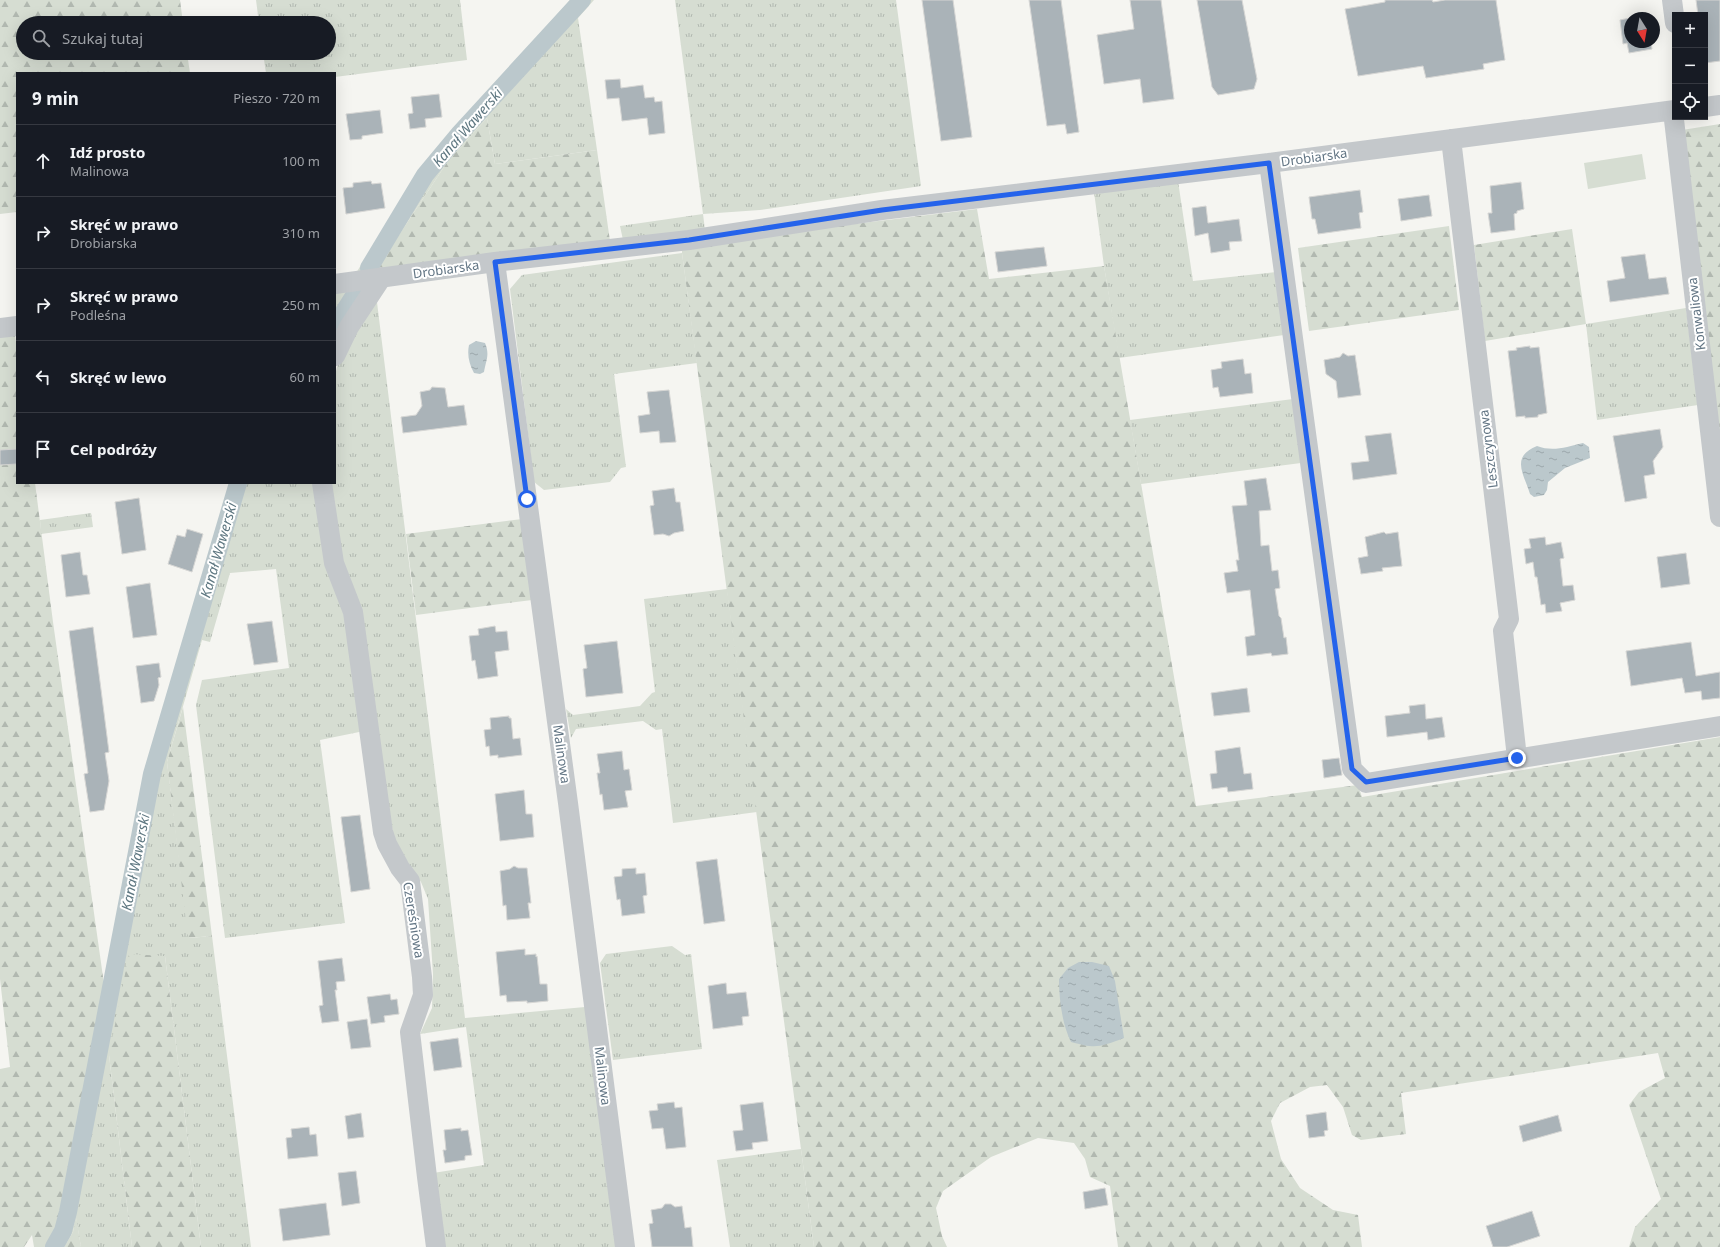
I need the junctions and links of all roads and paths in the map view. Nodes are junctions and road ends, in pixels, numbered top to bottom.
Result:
1 (1672, 0) edge
2 (1674, 12) edge
3 (1720, 105) edge
4 (1708, 106) edge
5 (1672, 111) edge
6 (1675, 120) edge
7 (1451, 140) junction
8 (1269, 163) junction
9 (495, 262) junction
10 (382, 277) junction
11 (336, 284) edge
12 (16, 326) edge
13 (0, 328) edge
14 (336, 354) edge
15 (322, 484) edge
16 (1720, 516) edge
17 (1720, 726) edge
18 (1517, 758) junction
19 (436, 1247) edge
20 (625, 1247) edge

1 - 2 street
3 - 4 street
5 - 7 street, Drobiarska
6 - 16 street, Konwaliowa
7 - 8 street, Drobiarska
7 - 18 street, Leszczynowa
8 - 9 street, Drobiarska
8 - 18 street
9 - 10 street, Drobiarska
9 - 20 street, Malinowa
10 - 11 street, Drobiarska
10 - 14 street
12 - 13 street
15 - 19 street, Czereśniowa
17 - 18 street

